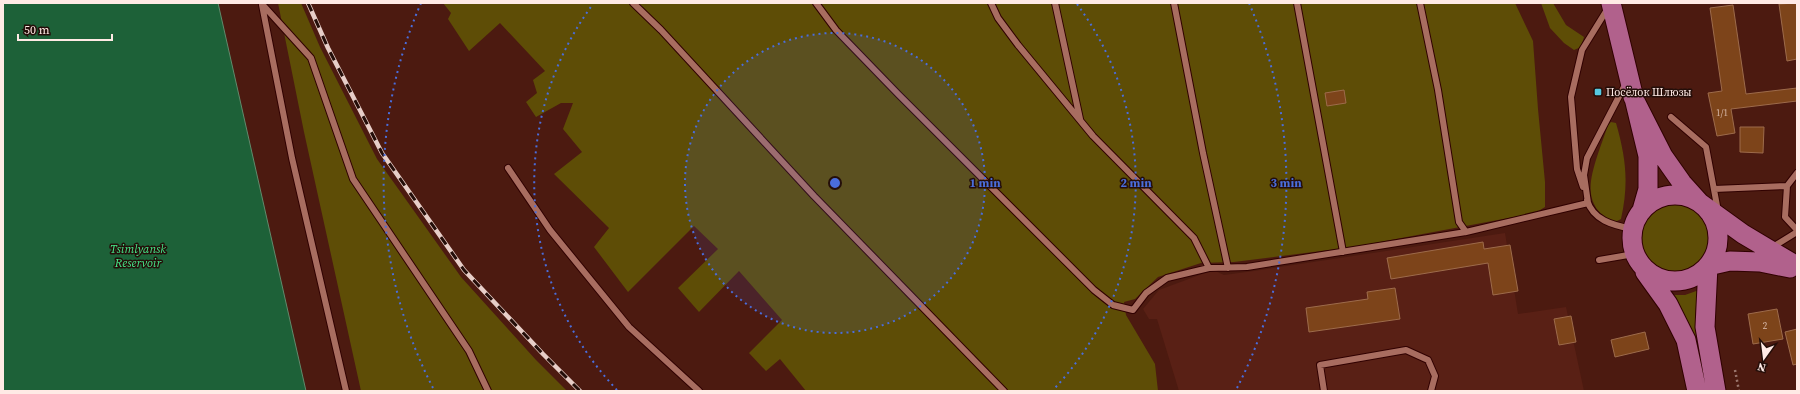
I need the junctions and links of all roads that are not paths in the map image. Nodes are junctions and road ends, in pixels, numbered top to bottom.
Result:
1 (633, 3) edge
2 (816, 3) edge
3 (991, 3) edge
4 (1055, 3) edge
5 (1174, 3) edge
6 (1297, 3) edge
7 (1420, 3) edge
8 (1610, 3) edge
9 (261, 4) edge
10 (1629, 76) junction
11 (1633, 97) junction
12 (1672, 117) dead end
13 (1081, 121) junction
14 (508, 168) dead end
15 (1797, 173) edge
16 (1788, 186) junction
17 (1714, 189) junction
18 (1588, 203) junction
19 (1700, 203) junction
20 (1642, 210) junction
21 (1719, 217) junction
22 (1632, 229) junction
23 (1797, 231) edge
24 (1466, 232) junction
25 (1767, 250) junction
26 (1343, 252) junction
27 (1598, 260) dead end
28 (1638, 260) junction
29 (1708, 266) junction
30 (1797, 266) edge
31 (1209, 268) junction
32 (1228, 268) junction
33 (1797, 269) edge
34 (346, 391) edge
35 (488, 391) edge
36 (699, 391) edge
37 (1004, 391) edge
38 (1324, 391) edge
39 (1431, 391) edge
40 (1697, 391) edge
41 (1716, 391) edge

1 - 37 lane
2 - 31 lane
3 - 13 lane
4 - 13 lane
5 - 32 lane
6 - 26 lane
7 - 24 lane
8 - 10 main road
8 - 18 lane
9 - 34 lane
9 - 35 lane
10 - 11 main road
10 - 18 lane
11 - 19 main road
11 - 20 main road
12 - 17 lane
13 - 31 lane
14 - 36 lane
15 - 16 lane
16 - 17 lane
16 - 23 lane
17 - 21 lane
18 - 22 lane
18 - 24 lane
19 - 20 main road
19 - 21 main road
19 - 29 main road
20 - 22 main road
21 - 25 main road
22 - 28 main road
23 - 25 lane
24 - 26 lane
25 - 30 main road
26 - 32 lane
27 - 28 lane
28 - 29 main road
28 - 40 main road
29 - 33 main road
29 - 41 main road
31 - 32 lane
38 - 39 lane

